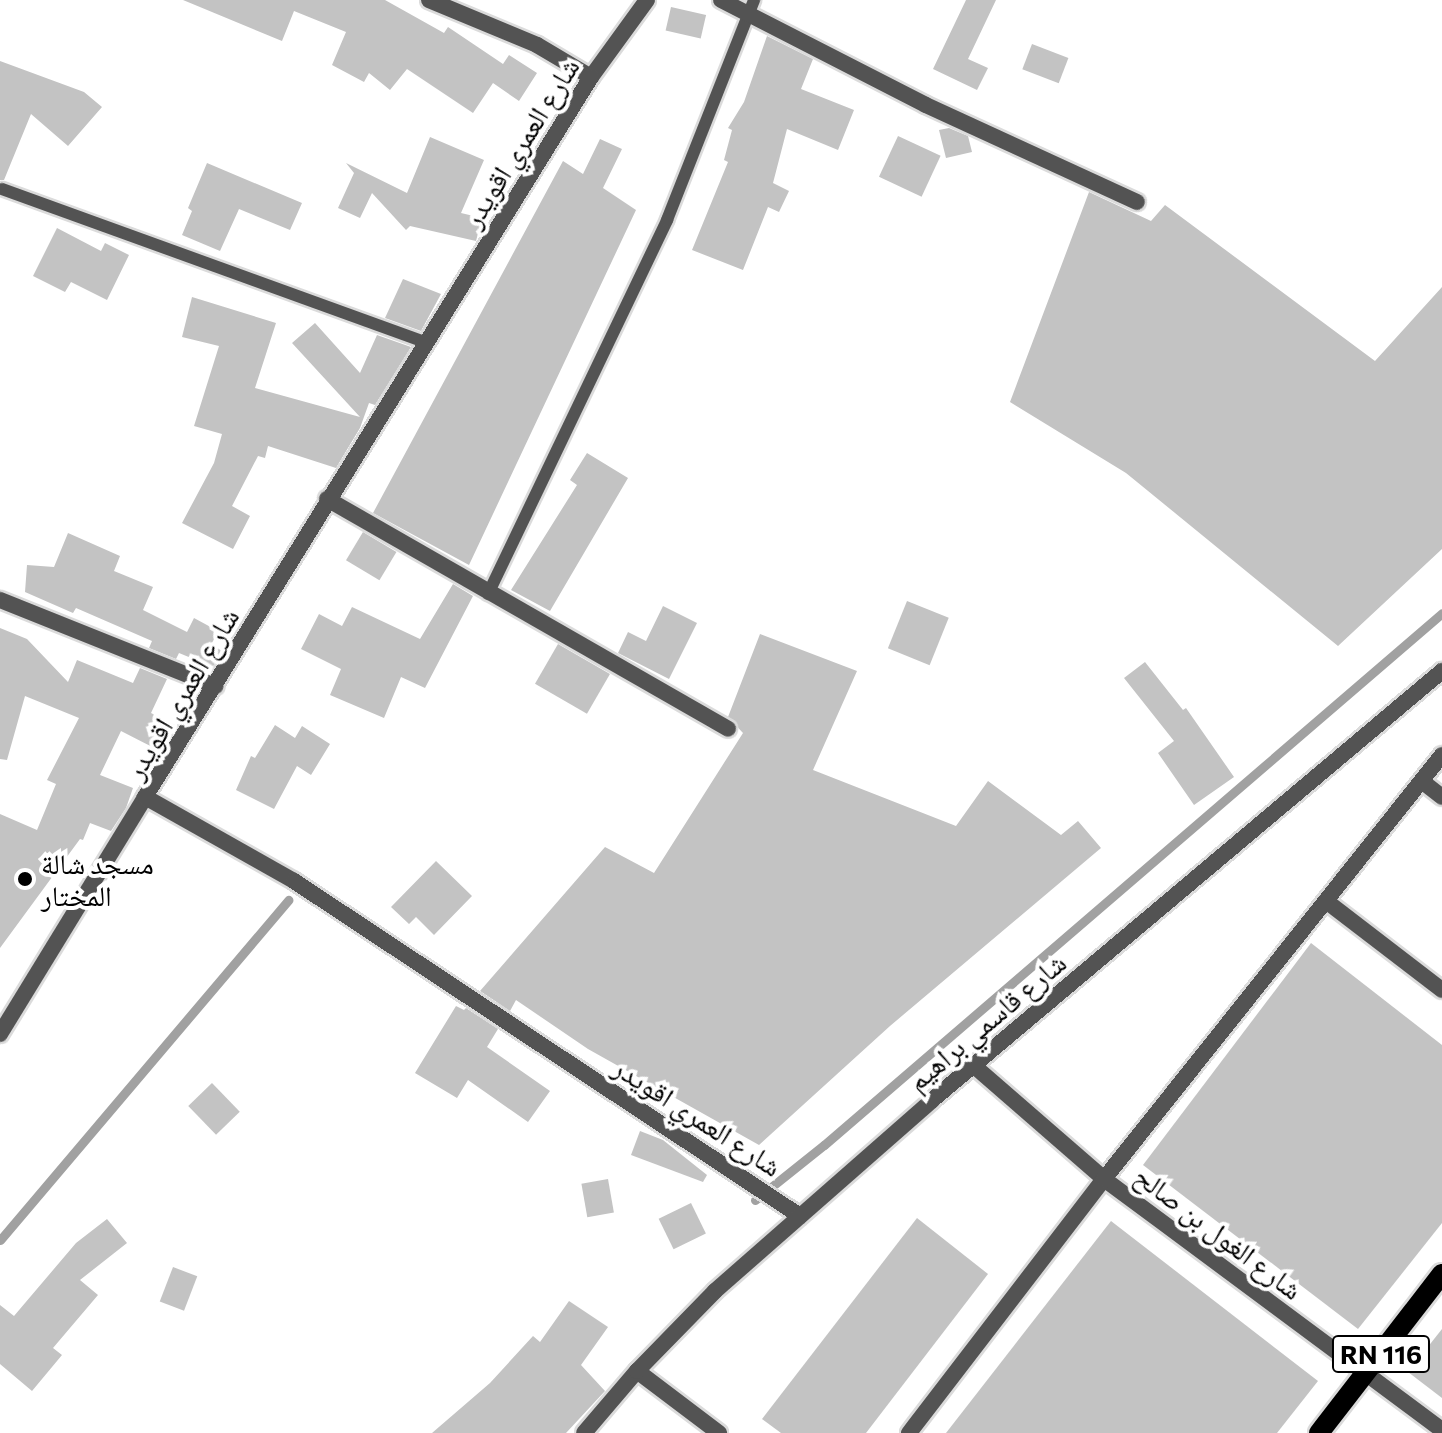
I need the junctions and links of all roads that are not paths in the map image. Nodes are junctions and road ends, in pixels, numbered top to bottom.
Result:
1 (429, 0) edge
2 (647, 0) edge
3 (721, 0) edge
4 (752, 8) edge
5 (591, 77) junction
6 (2, 189) edge
7 (1137, 202) dead end
8 (424, 342) junction
9 (327, 499) junction
10 (488, 594) junction
11 (0, 600) edge
12 (1442, 671) edge
13 (215, 686) junction
14 (728, 729) dead end
15 (1442, 755) edge
16 (1423, 782) junction
17 (145, 797) junction
18 (1442, 797) edge
19 (1326, 901) junction
20 (1442, 990) edge
21 (0, 1034) edge
22 (973, 1065) junction
23 (1104, 1179) junction
24 (800, 1216) junction
25 (1442, 1274) edge
26 (637, 1371) junction
27 (1367, 1372) junction
28 (1442, 1430) edge
29 (584, 1433) edge
30 (719, 1433) edge
31 (909, 1433) edge
32 (1319, 1433) edge

1 - 5 street
2 - 5 street, شارع العمري اقويدر
3 - 4 street
4 - 7 street
4 - 10 lane
5 - 8 street, شارع العمري اقويدر
6 - 8 lane
8 - 9 street, شارع العمري اقويدر
9 - 10 street
9 - 13 street, شارع العمري اقويدر
10 - 14 street
11 - 13 street
12 - 22 street, شارع قاسمي براهيم
13 - 17 street, شارع العمري اقويدر
15 - 16 street
16 - 18 street
16 - 19 street
17 - 21 street
17 - 24 street, شارع العمري اقويدر
19 - 20 street
19 - 23 street
22 - 23 street, شارع الغول بن صالح
22 - 24 street, شارع قاسمي براهيم
23 - 27 street, شارع الغول بن صالح
23 - 31 street
24 - 26 street, شارع قاسمي براهيم
25 - 27 main road, RN 116
26 - 29 street, شارع قاسمي براهيم
26 - 30 street
27 - 28 street, شارع الغول بن صالح
27 - 32 main road, RN 116

